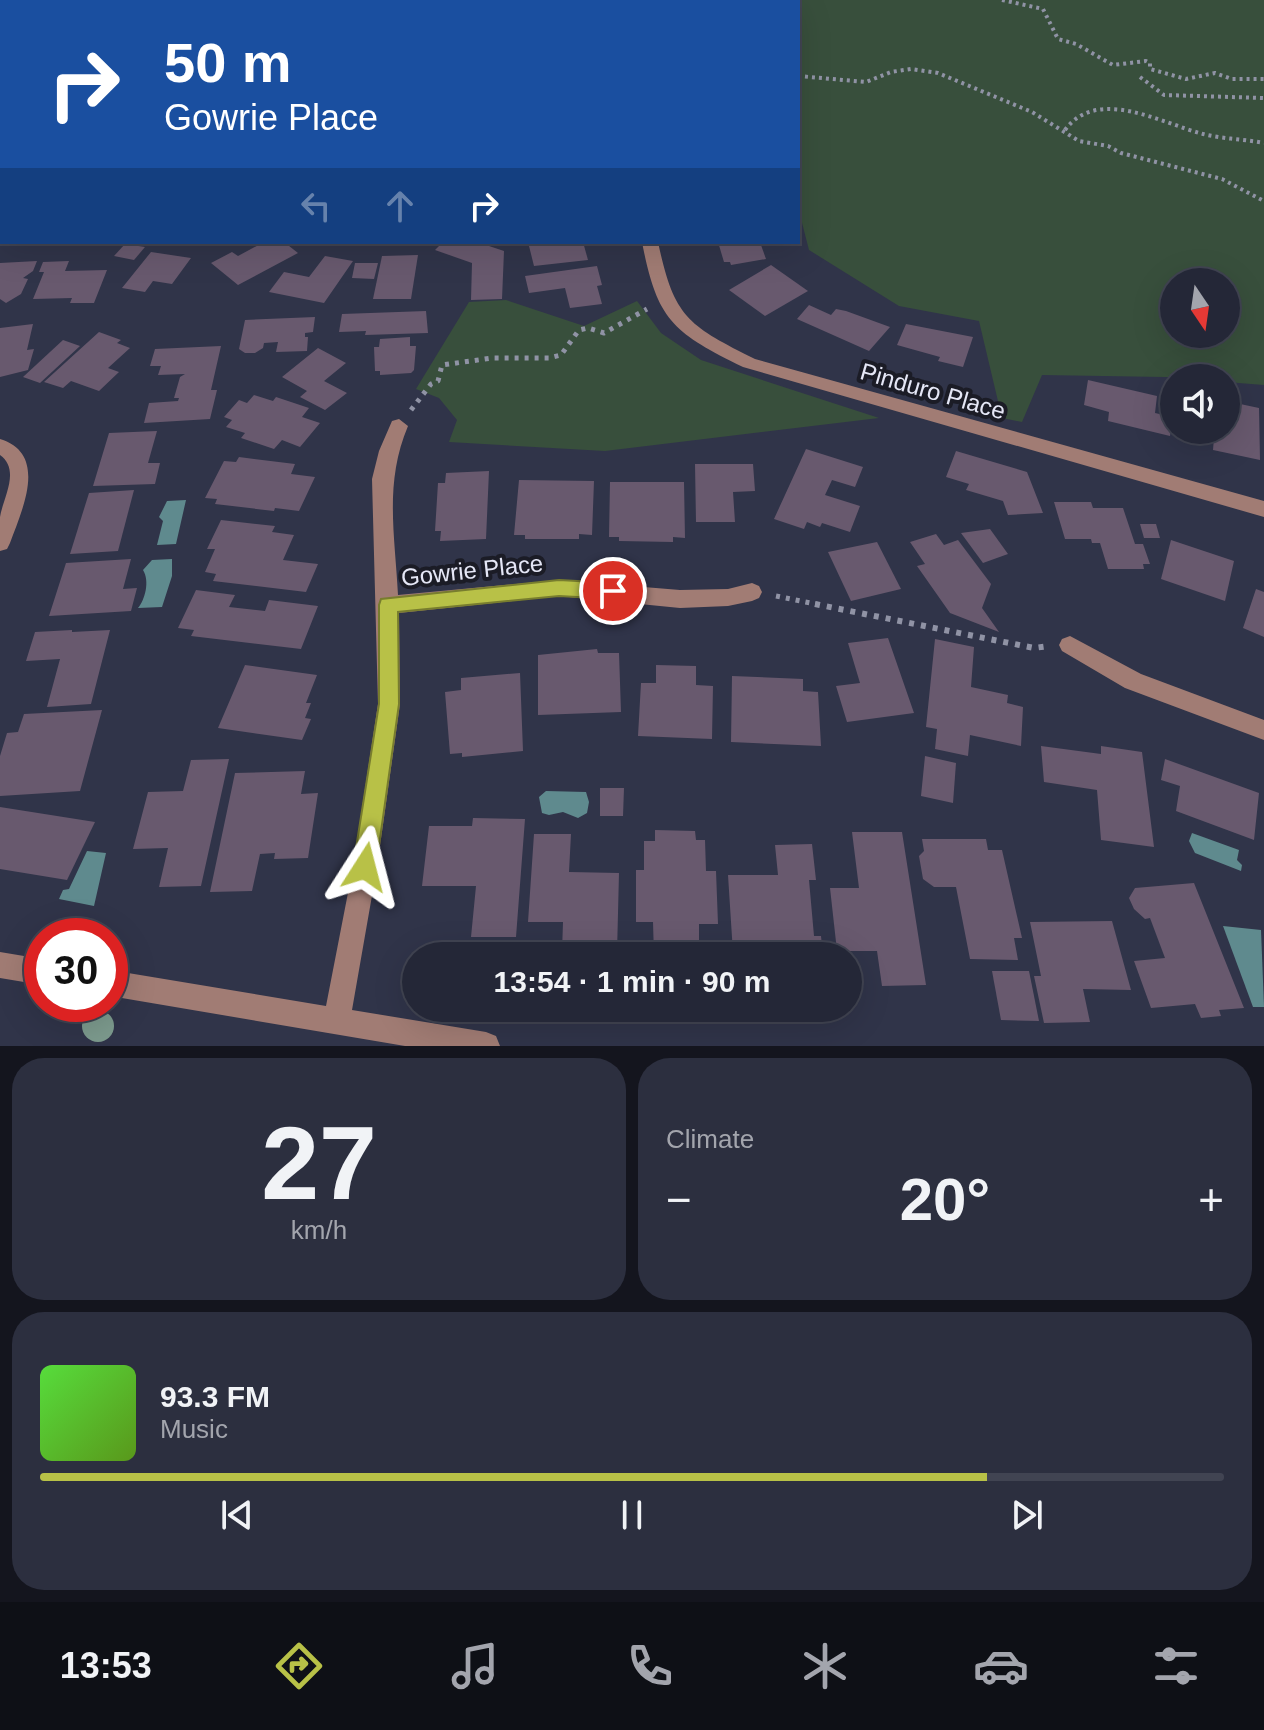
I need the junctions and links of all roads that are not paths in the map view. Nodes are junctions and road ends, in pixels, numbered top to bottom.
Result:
1 (650, 244) edge
2 (399, 426) road end
3 (0, 446) edge
4 (1264, 509) edge
5 (0, 543) edge
6 (752, 592) road end
7 (388, 605) junction
8 (1070, 645) road end
9 (1264, 730) edge
10 (0, 965) edge
11 (24, 969) edge
12 (128, 986) edge
13 (336, 1021) junction
14 (486, 1046) edge

1 - 4 street, Pinduro Place
2 - 7 street
3 - 5 street
6 - 7 street, Gowrie Place
7 - 13 street
8 - 9 street
10 - 11 street
12 - 13 street
13 - 14 street

